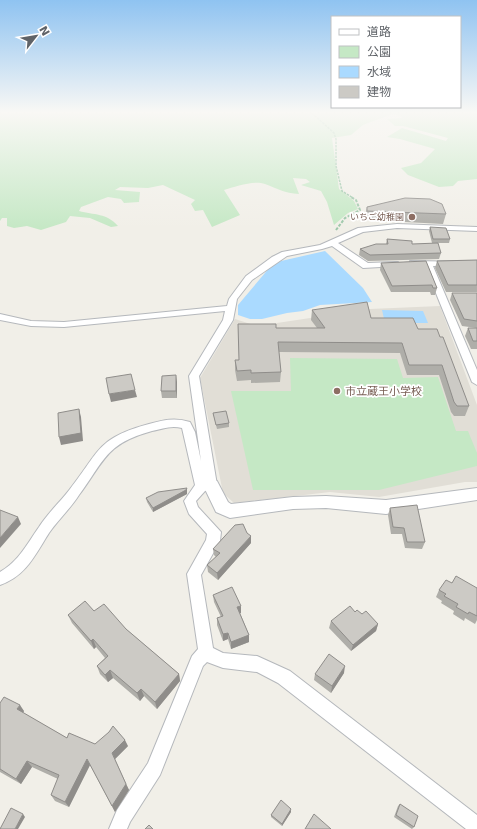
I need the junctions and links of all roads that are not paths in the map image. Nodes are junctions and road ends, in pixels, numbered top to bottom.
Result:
1 (477, 229) edge
2 (333, 243) junction
3 (428, 262) junction
4 (477, 264) edge
5 (230, 308) junction
6 (0, 317) edge
7 (476, 376) edge
8 (206, 486) junction
9 (477, 494) edge
10 (0, 579) edge
11 (206, 652) junction
12 (477, 826) edge
13 (118, 829) edge

1 - 2 street
2 - 3 street
2 - 5 street
3 - 4 street
3 - 7 street
5 - 6 street
5 - 8 street
8 - 9 street
8 - 10 street
8 - 11 street
11 - 12 street
11 - 13 street

